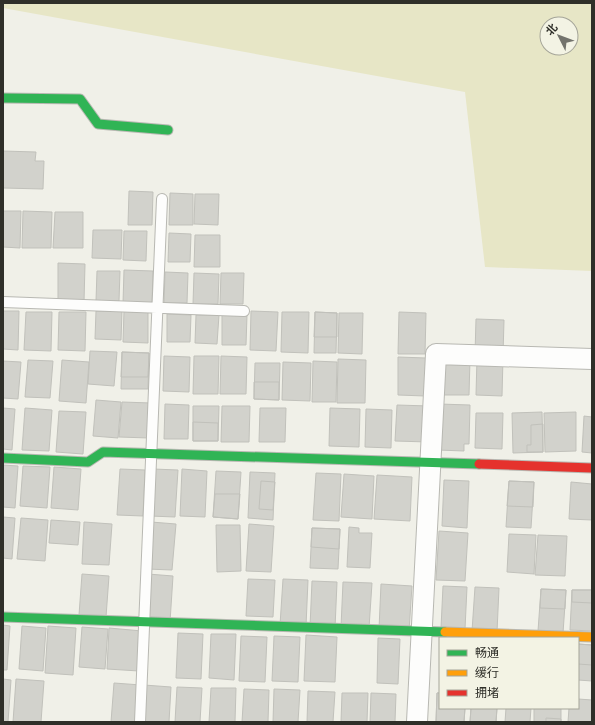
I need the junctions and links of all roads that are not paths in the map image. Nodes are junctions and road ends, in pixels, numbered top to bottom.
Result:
1 (3, 98) edge
2 (168, 130) dead end
3 (162, 198) dead end
4 (3, 302) edge
5 (157, 308) junction
6 (244, 311) dead end
7 (592, 359) edge
8 (151, 453) junction
9 (3, 458) edge
10 (430, 463) junction
11 (592, 468) edge
12 (3, 617) edge
13 (144, 622) junction
14 (422, 632) junction
15 (592, 637) edge
16 (140, 722) edge
17 (418, 722) edge

1 - 2 street
3 - 5 lane
4 - 5 lane
5 - 6 lane
5 - 8 lane
7 - 10 street
8 - 9 street
8 - 10 street
8 - 13 lane
10 - 11 street
10 - 14 street
12 - 13 street
13 - 14 street
13 - 16 lane
14 - 15 street
14 - 17 street

